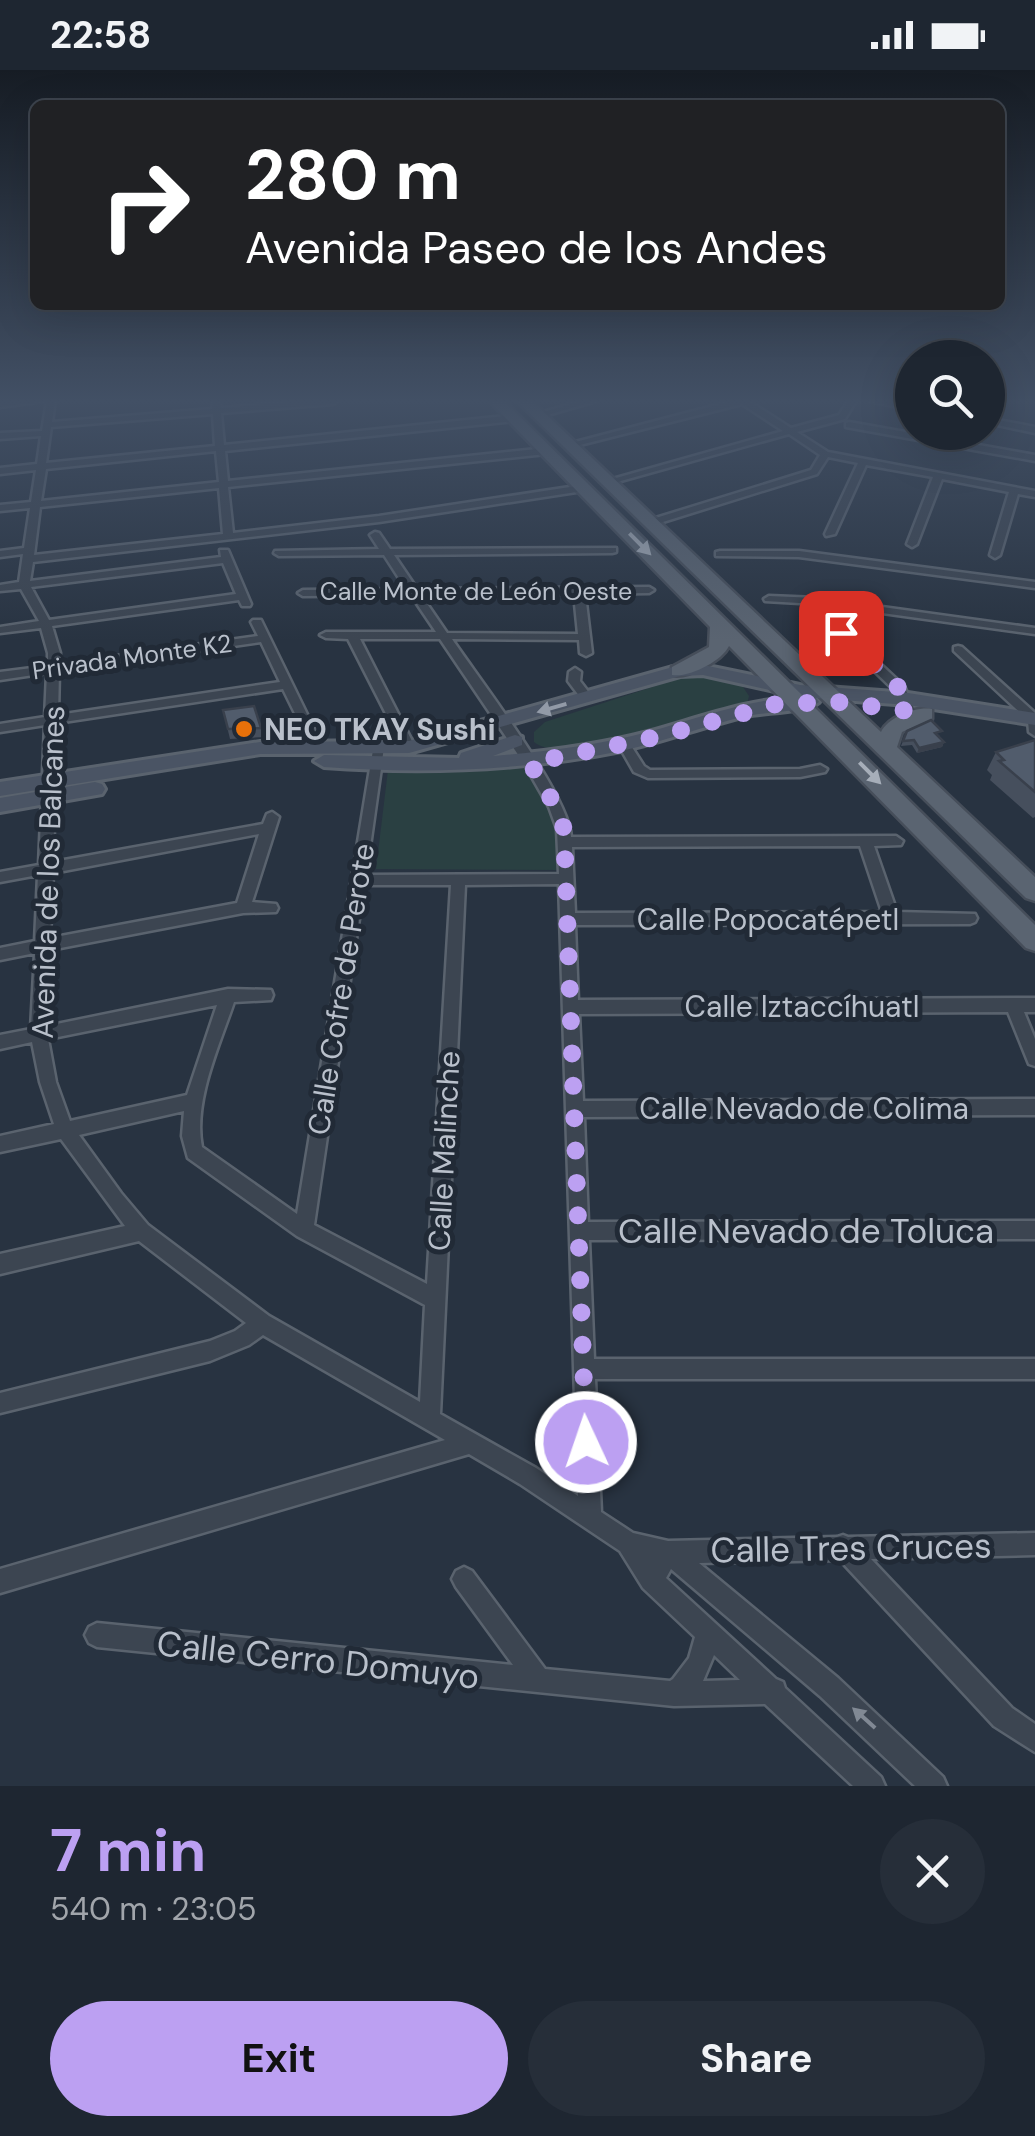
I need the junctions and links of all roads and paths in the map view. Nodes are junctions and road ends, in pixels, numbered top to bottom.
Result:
1 (40, 481) edge
2 (223, 481) edge
3 (280, 481) edge
4 (579, 481) edge
5 (610, 481) edge
6 (784, 481) edge
7 (854, 481) edge
8 (936, 481) edge
9 (966, 481) edge
10 (607, 482) joint
11 (223, 487) junction
12 (583, 488) junction
13 (1014, 490) junction
14 (1035, 494) edge
15 (37, 504) junction
16 (0, 508) edge
17 (650, 522) junction
18 (228, 534) junction
19 (830, 534) dead end
20 (380, 542) junction
21 (912, 544) dead end
22 (612, 550) dead end
23 (279, 553) dead end
24 (0, 554) edge
25 (720, 554) dead end
26 (30, 555) junction
27 (996, 555) dead end
28 (24, 585) junction
29 (1035, 585) edge
30 (0, 588) edge
31 (650, 590) dead end
32 (414, 591) junction
33 (578, 591) junction
34 (303, 593) dead end
35 (769, 599) dead end
36 (743, 608) junction
37 (716, 620) junction
38 (257, 622) dead end
39 (46, 624) junction
40 (0, 630) edge
41 (1035, 630) edge
42 (841, 633) dead end
43 (326, 635) dead end
44 (352, 635) junction
45 (445, 636) junction
46 (584, 637) junction
47 (265, 638) junction
48 (958, 649) dead end
49 (586, 653) dead end
50 (54, 668) junction
51 (679, 671) junction
52 (574, 672) dead end
53 (0, 676) edge
54 (738, 677) junction
55 (287, 685) junction
56 (793, 695) junction
57 (833, 697) junction
58 (587, 698) junction
59 (753, 708) junction
60 (914, 708) junction
61 (1034, 719) edge
62 (52, 720) junction
63 (503, 723) junction
64 (0, 728) edge
65 (1035, 732) edge
66 (515, 742) junction
67 (624, 744) junction
68 (409, 747) junction
69 (317, 748) junction
70 (886, 749) junction
71 (377, 756) junction
72 (530, 763) junction
73 (446, 765) junction
74 (820, 769) dead end
75 (0, 789) edge
76 (48, 789) junction
77 (0, 805) edge
78 (865, 841) junction
79 (896, 841) dead end
80 (564, 842) junction
81 (44, 870) junction
82 (0, 877) edge
83 (357, 880) junction
84 (458, 880) junction
85 (565, 880) junction
86 (1035, 892) edge
87 (242, 907) junction
88 (270, 908) dead end
89 (890, 918) junction
90 (970, 918) dead end
91 (567, 919) junction
92 (1035, 941) edge
93 (40, 946) junction
94 (0, 954) edge
95 (266, 995) dead end
96 (228, 996) junction
97 (1013, 1005) junction
98 (1035, 1005) edge
99 (570, 1007) junction
100 (39, 1034) junction
101 (0, 1042) edge
102 (1035, 1059) edge
103 (196, 1101) junction
104 (1035, 1107) edge
105 (574, 1109) junction
106 (65, 1130) junction
107 (0, 1144) edge
108 (304, 1230) junction
109 (1035, 1230) edge
110 (141, 1231) junction
111 (578, 1231) junction
112 (0, 1264) edge
113 (436, 1299) junction
114 (262, 1323) junction
115 (583, 1369) junction
116 (1035, 1369) edge
117 (0, 1403) edge
118 (429, 1422) junction
119 (471, 1443) junction
120 (590, 1516) junction
121 (628, 1542) junction
122 (1035, 1544) edge
123 (843, 1546) junction
124 (668, 1552) junction
125 (464, 1578) dead end
126 (650, 1580) junction
127 (0, 1581) edge
128 (708, 1631) junction
129 (96, 1635) dead end
130 (540, 1682) junction
131 (774, 1691) junction
132 (674, 1694) junction
133 (1035, 1738) edge
134 (872, 1786) edge
135 (934, 1786) edge

1 - 15 street
2 - 11 street
3 - 11 street
4 - 12 main road
5 - 10 street
6 - 17 street
7 - 19 street
8 - 21 street
9 - 13 street
10 - 17 main road
11 - 15 street
11 - 18 street
12 - 18 street
12 -> 37 main road
13 - 14 street
13 - 27 street
15 - 16 street
15 - 26 street
17 - 36 main road
18 - 26 street
20 - 22 street
20 - 23 street
20 - 32 street
24 - 26 street
25 - 29 street
26 - 28 street
28 - 30 street
28 - 39 street, Avenida de los Balcanes
28 - 39 street
31 - 33 street, Calle Monte de León Oeste
32 - 33 street, Calle Monte de León Oeste
32 - 34 street, Calle Monte de León Oeste
32 - 45 street
33 - 46 street
35 - 41 street
36 - 37 main road
36 - 57 main road
37 - 51 main road
37 - 56 main road
38 - 47 street
39 - 40 street
39 - 50 street, Avenida de los Balcanes
42 - 60 street
43 - 44 street
44 - 45 street
44 - 68 street
45 - 46 street
45 - 63 street
46 - 49 street
47 - 50 street, Privada Monte K2
47 - 55 street
48 - 61 street
50 - 53 street, Privada Monte K2
50 - 62 street, Avenida de los Balcanes
51 - 54 street
51 - 58 street
52 - 58 street
54 - 56 street
54 - 59 street
55 - 62 street
55 - 69 street
56 - 57 street
56 - 59 street
56 -> 92 main road
57 - 60 street
57 - 70 main road
58 -> 63 street
59 - 67 street
60 - 61 street
60 - 65 street
60 - 70 main road
61 - 65 street
62 - 64 street
62 - 76 street, Avenida de los Balcanes
63 - 66 street
63 - 68 street
66 - 72 street
66 - 73 street
67 - 72 street
67 - 74 street
68 - 71 street
69 - 71 street
69 - 76 street
70 - 86 main road
71 - 73 street
71 - 76 street
71 - 83 street, Calle Cofre de Perote
72 - 73 street
72 - 80 street
75 - 76 street
76 - 77 street
76 - 81 street, Avenida de los Balcanes
78 - 79 street
78 - 80 street
78 - 89 street
80 - 85 street
81 - 82 street
81 - 87 street
81 - 93 street, Avenida de los Balcanes
83 - 84 street
83 - 108 street, Calle Cofre de Perote
84 - 85 street
84 - 113 street, Calle Malinche
85 - 91 street
87 - 88 street
87 - 93 street
89 - 90 street, Calle Popocatépetl
89 - 91 street, Calle Popocatépetl
91 - 99 street
93 - 94 street
93 - 100 street, Avenida de los Balcanes
95 - 96 street
96 - 100 street
96 - 103 street
97 - 98 street, Calle Iztaccíhuatl
97 - 99 street, Calle Iztaccíhuatl
97 - 102 street
99 - 105 street
100 - 101 street
100 - 106 street, Avenida de los Balcanes
103 - 106 street
103 - 108 street
104 - 105 street, Calle Nevado de Colima
105 - 111 street
106 - 107 street
106 - 110 street, Avenida de los Balcanes
108 - 113 street
109 - 111 street, Calle Nevado de Toluca
110 - 112 street
110 - 114 street, Avenida de los Balcanes
111 - 115 street
113 - 118 street, Calle Malinche
114 - 117 street
114 - 118 street, Avenida de los Balcanes
115 - 116 street
115 - 120 street
118 - 119 street, Avenida de los Balcanes
119 - 120 street, Avenida de los Balcanes
119 - 127 street
120 - 121 street
121 - 124 street
121 - 126 street
122 - 123 street, Calle Tres Cruces
123 - 124 street, Calle Tres Cruces
123 - 133 street
124 - 126 street
135 -> 124 street
125 - 130 street, Calle Cerro Domuyo
126 - 128 street
128 - 131 street
128 - 132 street
129 - 130 street, Calle Cerro Domuyo
130 - 132 street, Calle Cerro Domuyo
131 - 132 street, Calle Cerro Domuyo
131 - 134 street

